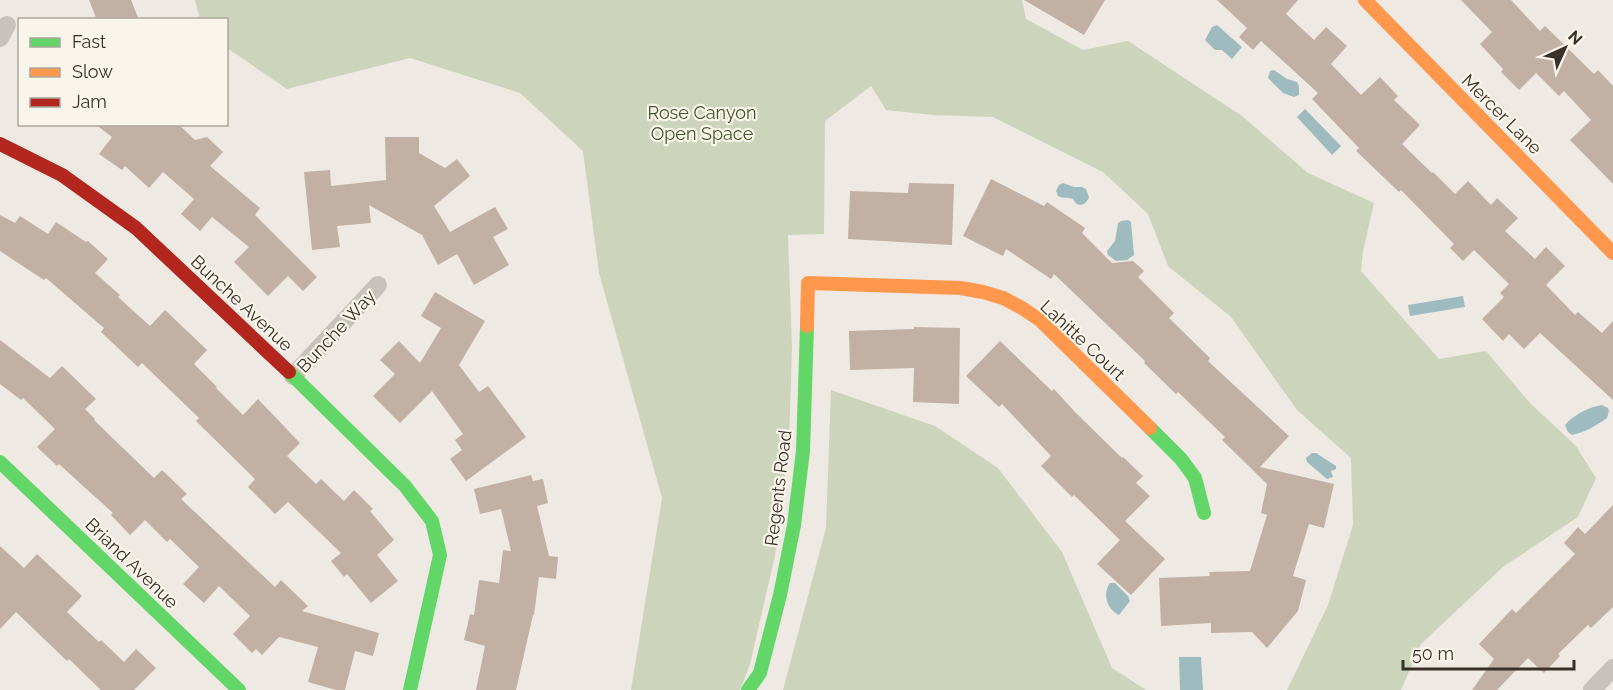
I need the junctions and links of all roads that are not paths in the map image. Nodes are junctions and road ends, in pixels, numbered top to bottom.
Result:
1 (1365, 0) edge
2 (0, 144) edge
3 (1613, 253) edge
4 (808, 283) joint
5 (378, 285) dead end
6 (293, 376) junction
7 (0, 462) edge
8 (1204, 513) dead end
9 (1613, 668) edge
10 (239, 690) edge
11 (410, 690) edge
12 (748, 690) edge
13 (1592, 690) edge

1 - 3 street, Mercer Lane
2 - 6 street, Bunche Avenue
4 - 8 street, Lahitte Court
4 - 12 street, Regents Road
5 - 6 street, Bunche Way
6 - 11 street, Bunche Avenue
7 - 10 street, Briand Avenue
9 - 13 street

